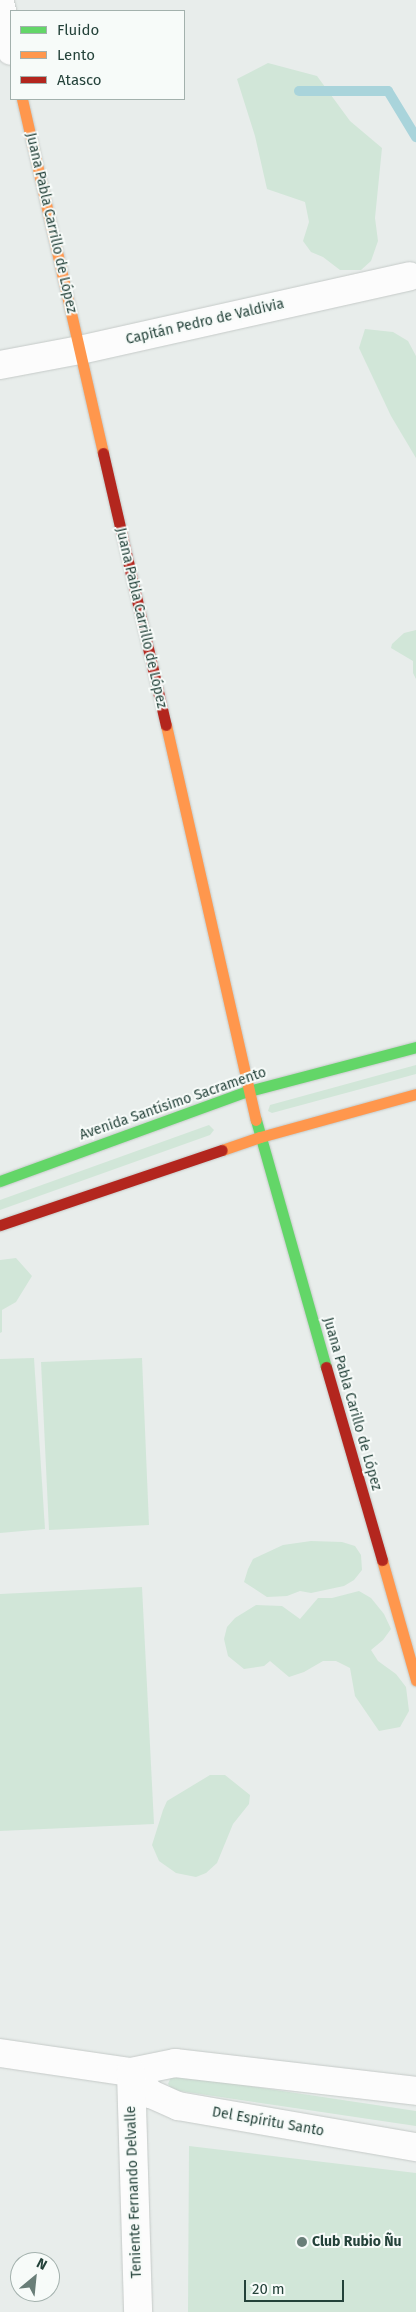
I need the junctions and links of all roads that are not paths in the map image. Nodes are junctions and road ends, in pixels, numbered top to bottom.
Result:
1 (0, 2) edge
2 (10, 47) edge
3 (22, 100) edge
4 (410, 276) dead end
5 (80, 350) junction
6 (0, 365) edge
7 (416, 1047) edge
8 (249, 1091) junction
9 (416, 1094) edge
10 (260, 1137) junction
11 (0, 1181) edge
12 (0, 1225) edge
13 (416, 1680) edge
14 (0, 2053) edge
15 (131, 2072) junction
16 (416, 2091) edge
17 (416, 2147) edge
18 (138, 2312) edge

1 - 2 street
3 - 5 street, Juana Pabla Carrillo de López
4 - 5 street, Capitán Pedro de Valdivia
5 - 6 street, Capitán Pedro de Valdivia
5 - 8 street, Juana Pabla Carrillo de López
7 - 8 street, Avenida Santísimo Sacramento
8 - 10 street, Juana Pabla Carrillo de López
8 - 11 street, Avenida Santísimo Sacramento
9 - 10 street
10 - 12 street
10 - 13 street, Juana Pabla Carillo de López
14 - 15 street
15 - 16 street
15 - 17 street, Del Espíritu Santo
15 - 18 street, Teniente Fernando Delvalle

